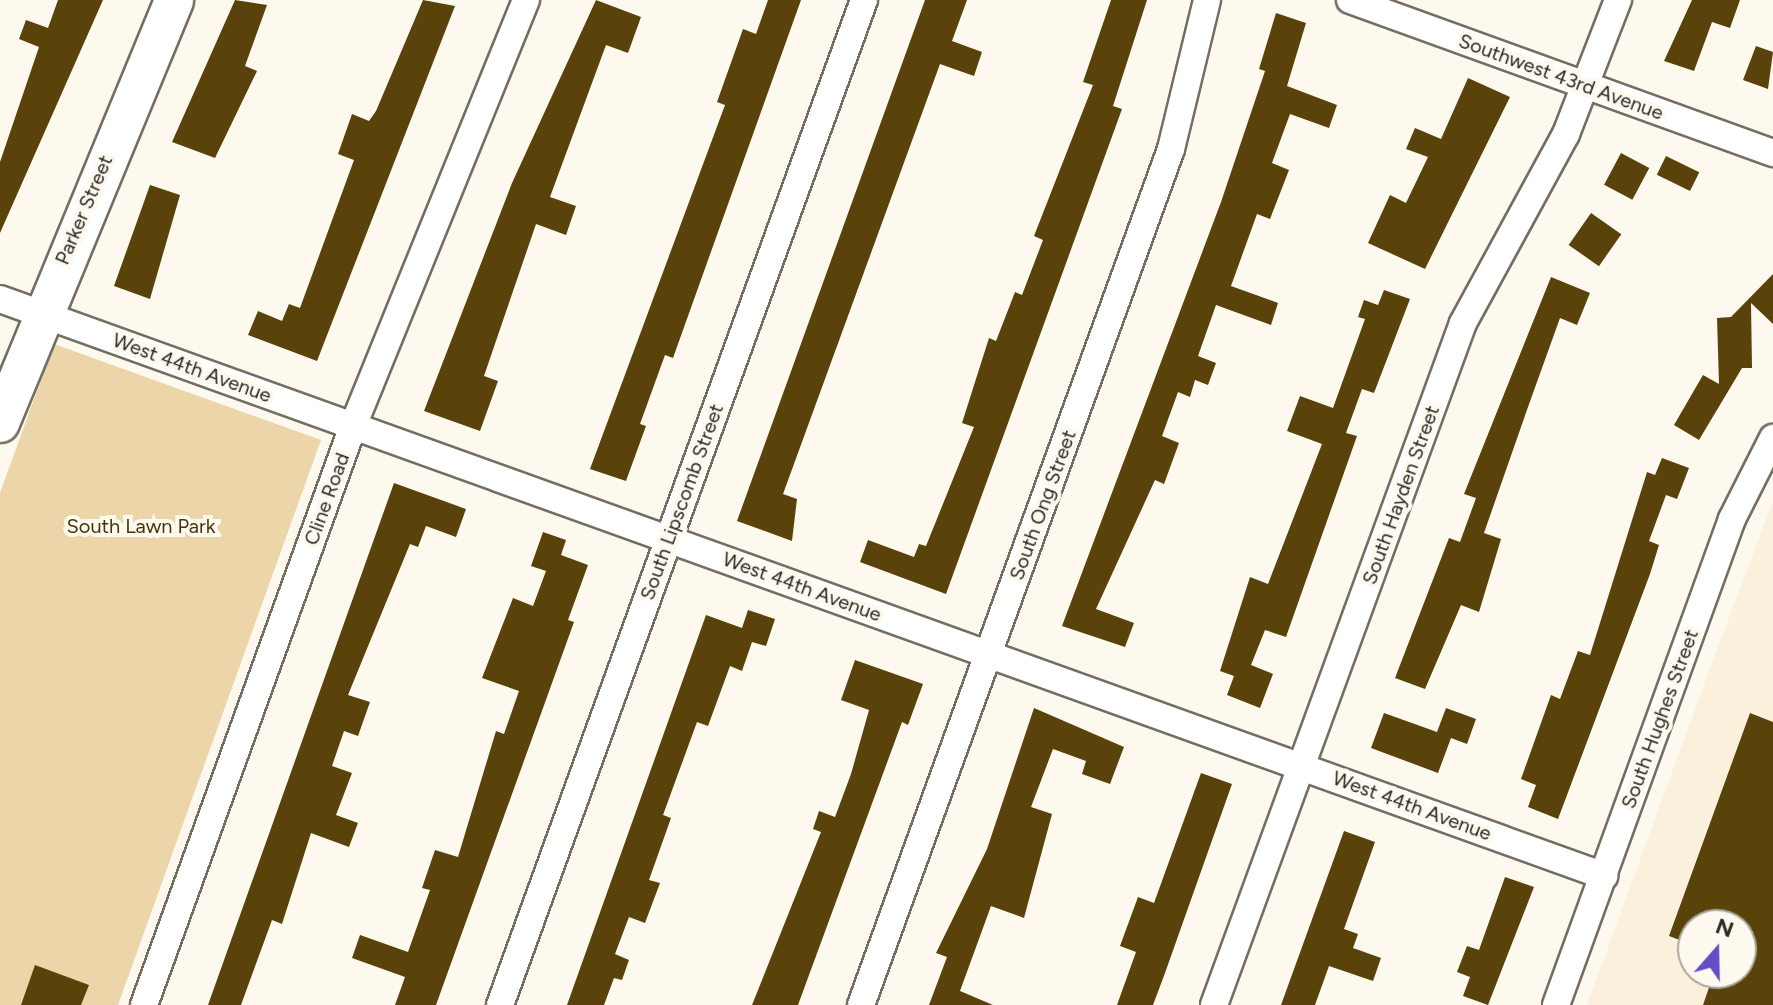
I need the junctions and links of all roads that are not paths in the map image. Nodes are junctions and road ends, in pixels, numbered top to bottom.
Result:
1 (174, 0) edge
2 (526, 0) edge
3 (864, 0) edge
4 (1207, 0) edge
5 (1350, 0) edge
6 (1618, 0) edge
7 (1586, 86) junction
8 (1773, 153) edge
9 (0, 299) edge
10 (40, 313) junction
11 (0, 423) edge
12 (353, 426) junction
13 (1773, 438) edge
14 (669, 538) junction
15 (990, 653) junction
16 (1302, 766) junction
17 (1604, 876) junction
18 (144, 1005) edge
19 (500, 1005) edge
20 (861, 1005) edge
21 (1214, 1005) edge
22 (1556, 1005) edge

1 - 10 main road, Parker Street
2 - 12 street, Cline Road
3 - 14 street, South Lipscomb Street
4 - 15 street, South Ong Street
5 - 7 street, Southwest 43rd Avenue
6 - 7 street, South Hayden Street
7 - 8 street, Southwest 43rd Avenue
7 - 16 street, South Hayden Street
9 - 10 street, West 44th Avenue
10 - 11 main road, Parker Street
10 - 12 street, West 44th Avenue
12 - 14 street, West 44th Avenue
12 - 18 street, Cline Road
13 - 17 street, South Hughes Street
14 - 15 street, West 44th Avenue
14 - 19 street, South Lipscomb Street
15 - 16 street, West 44th Avenue
15 - 20 street, South Ong Street
16 - 17 street, West 44th Avenue
16 - 21 street, South Hayden Street
17 - 22 street, South Hughes Street

